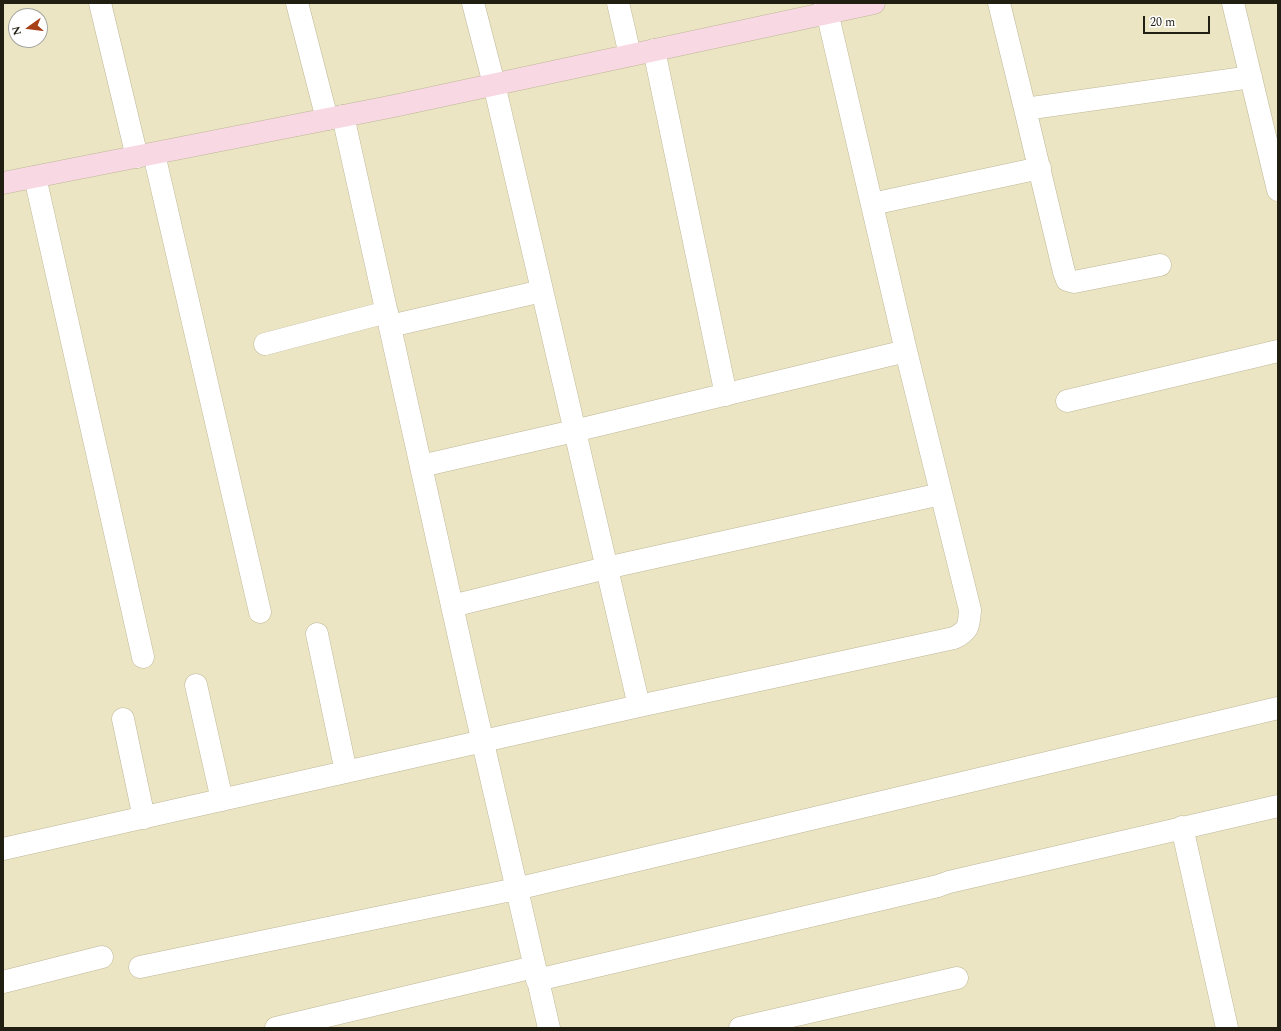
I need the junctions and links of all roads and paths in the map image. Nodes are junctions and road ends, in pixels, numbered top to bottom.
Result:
1 (100, 3) edge
2 (297, 3) edge
3 (473, 3) edge
4 (618, 3) edge
5 (874, 3) edge
6 (998, 3) edge
7 (1233, 3) edge
8 (826, 8) edge
9 (654, 50) junction
10 (630, 55) junction
11 (1251, 77) junction
12 (494, 84) junction
13 (1026, 109) junction
14 (335, 117) junction
15 (145, 155) junction
16 (1040, 168) junction
17 (35, 176) junction
18 (3, 183) edge
19 (1278, 190) edge
20 (872, 204) junction
21 (1160, 265) dead end
22 (542, 291) junction
23 (388, 319) junction
24 (264, 344) dead end
25 (906, 351) junction
26 (1278, 351) edge
27 (726, 394) junction
28 (1067, 401) dead end
29 (574, 431) junction
30 (421, 466) junction
31 (941, 494) junction
32 (606, 568) junction
33 (452, 606) junction
34 (260, 612) dead end
35 (317, 634) dead end
36 (143, 657) dead end
37 (196, 685) dead end
38 (639, 706) junction
39 (1278, 708) edge
40 (123, 719) dead end
41 (482, 742) junction
42 (346, 772) junction
43 (222, 800) junction
44 (1278, 806) edge
45 (144, 818) junction
46 (1182, 827) junction
47 (3, 849) edge
48 (516, 888) junction
49 (102, 957) dead end
50 (140, 967) dead end
51 (536, 973) junction
52 (957, 978) dead end
53 (3, 982) edge
54 (778, 1024) edge
55 (276, 1028) edge
56 (549, 1028) edge
57 (740, 1028) edge
58 (1227, 1028) edge

1 - 15 street
2 - 14 street
3 - 12 street
4 - 10 street
5 - 8 street
6 - 13 street
7 - 11 street
8 - 9 street
8 - 20 street
9 - 10 street
9 - 27 street
10 - 12 street
11 - 13 street
11 - 19 street
12 - 14 street
12 - 22 street
13 - 16 street
14 - 15 street
14 - 23 street
15 - 17 street
15 - 34 street
16 - 20 street
16 - 21 street
17 - 18 street
17 - 36 street
20 - 25 street
22 - 23 street
22 - 29 street
23 - 24 street
23 - 30 street
25 - 27 street
25 - 31 street
26 - 28 street
27 - 29 street
29 - 30 street
29 - 32 street
30 - 33 street
31 - 32 street
31 - 38 street
32 - 33 street
32 - 38 street
33 - 41 street
35 - 42 street
37 - 43 street
38 - 41 street
39 - 48 street
40 - 45 street
41 - 42 street
41 - 48 street
42 - 43 street
43 - 45 street
44 - 46 street
45 - 47 street
46 - 51 street
46 - 58 street
48 - 50 street
48 - 51 street
49 - 53 street
51 - 55 street
51 - 56 street
52 - 54 street
54 - 57 street

